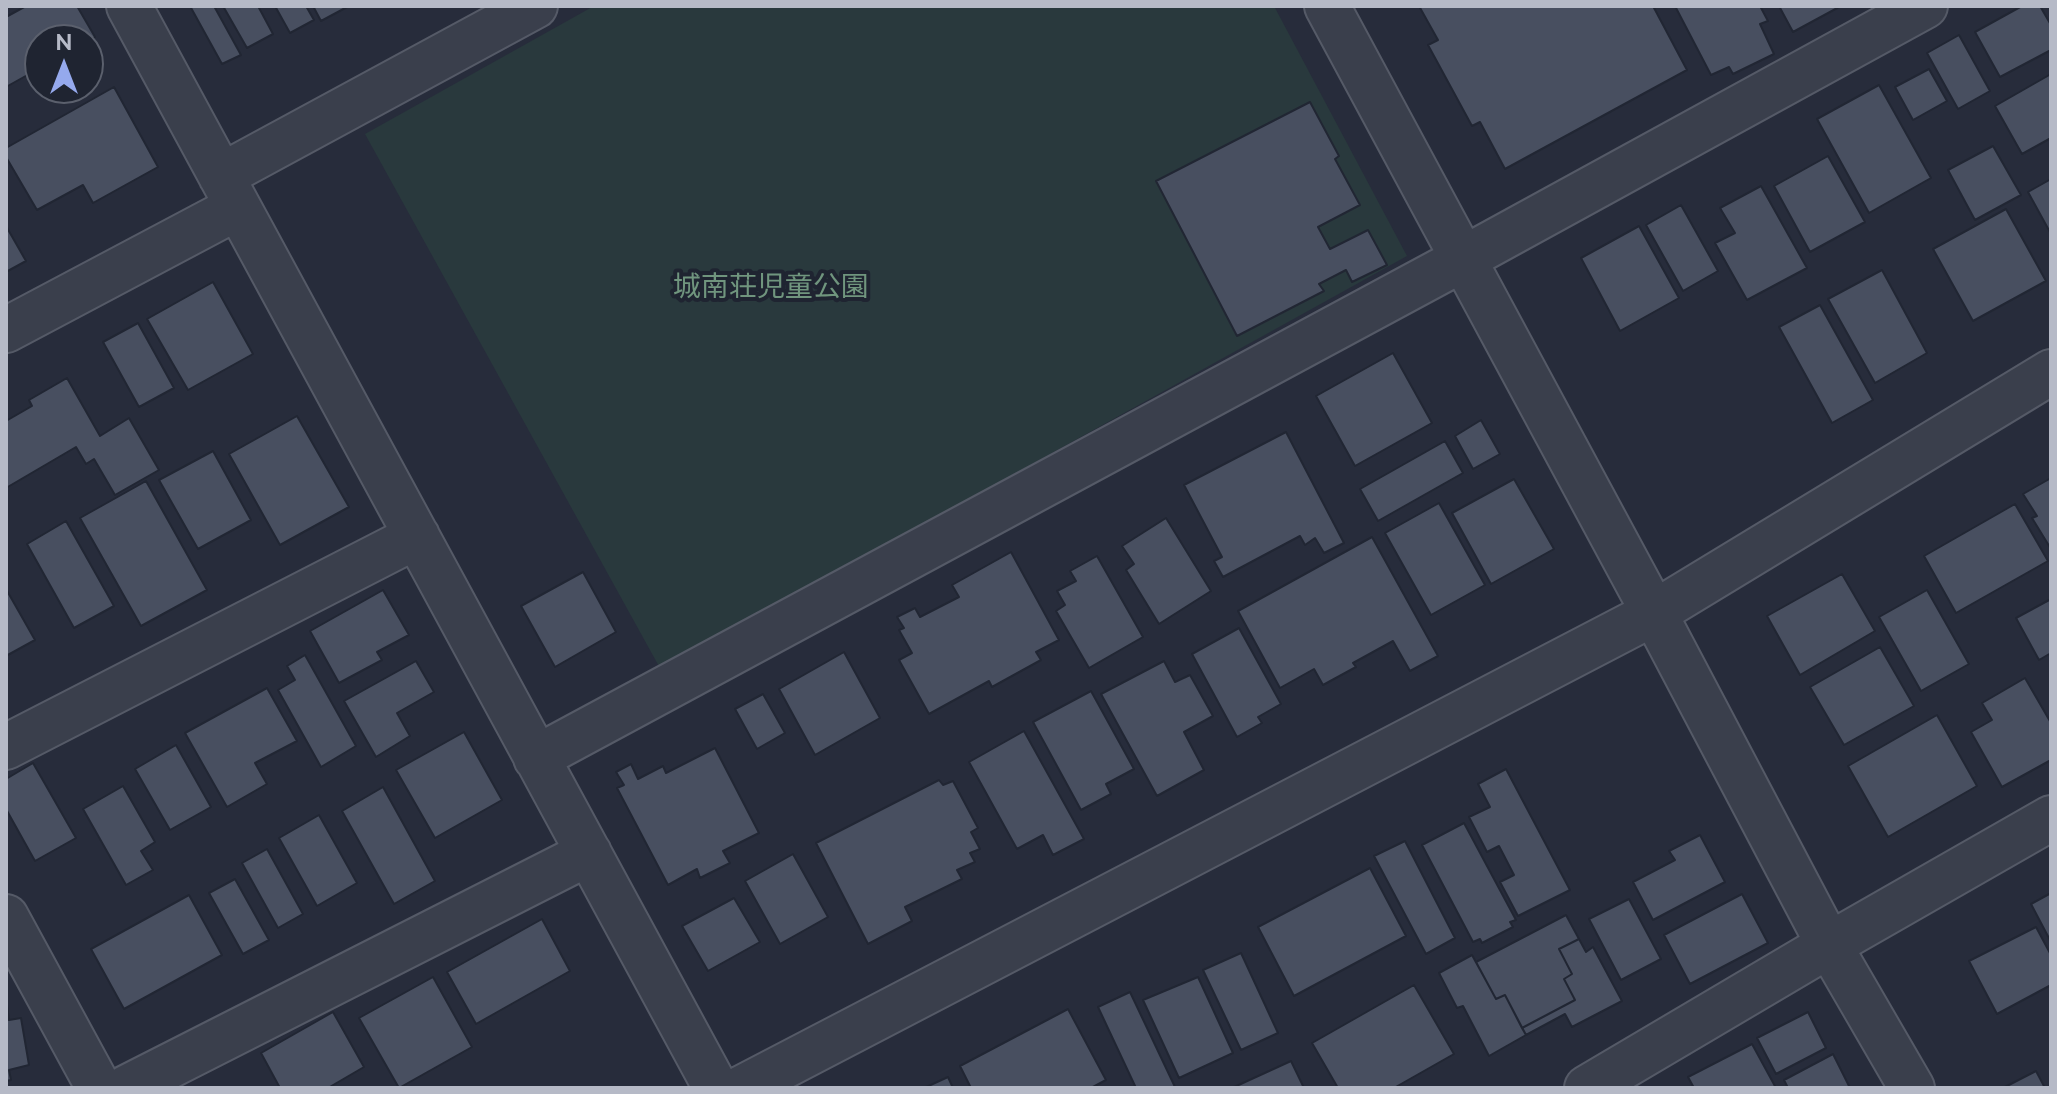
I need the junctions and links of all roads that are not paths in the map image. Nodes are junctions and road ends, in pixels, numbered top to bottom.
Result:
1 (129, 6) edge
2 (535, 6) edge
3 (1327, 6) edge
4 (1925, 6) edge
5 (230, 192) junction
6 (1463, 259) junction
7 (6, 330) edge
8 (2051, 372) edge
9 (417, 536) junction
10 (1654, 613) junction
11 (6, 747) edge
12 (536, 758) junction
13 (2051, 818) edge
14 (589, 853) junction
15 (6, 917) edge
16 (1829, 945) junction
17 (99, 1088) edge
18 (126, 1088) edge
19 (716, 1088) edge
20 (742, 1088) edge
21 (1587, 1088) edge
22 (1912, 1088) edge

1 - 5 street
2 - 5 street
3 - 6 street
4 - 6 street
5 - 7 street
5 - 9 street
6 - 10 street
6 - 12 street
8 - 10 street
9 - 11 street
9 - 12 street
10 - 16 street
10 - 20 street
12 - 14 street
13 - 16 street
14 - 18 street
14 - 19 street
15 - 17 street
16 - 21 street
16 - 22 street

